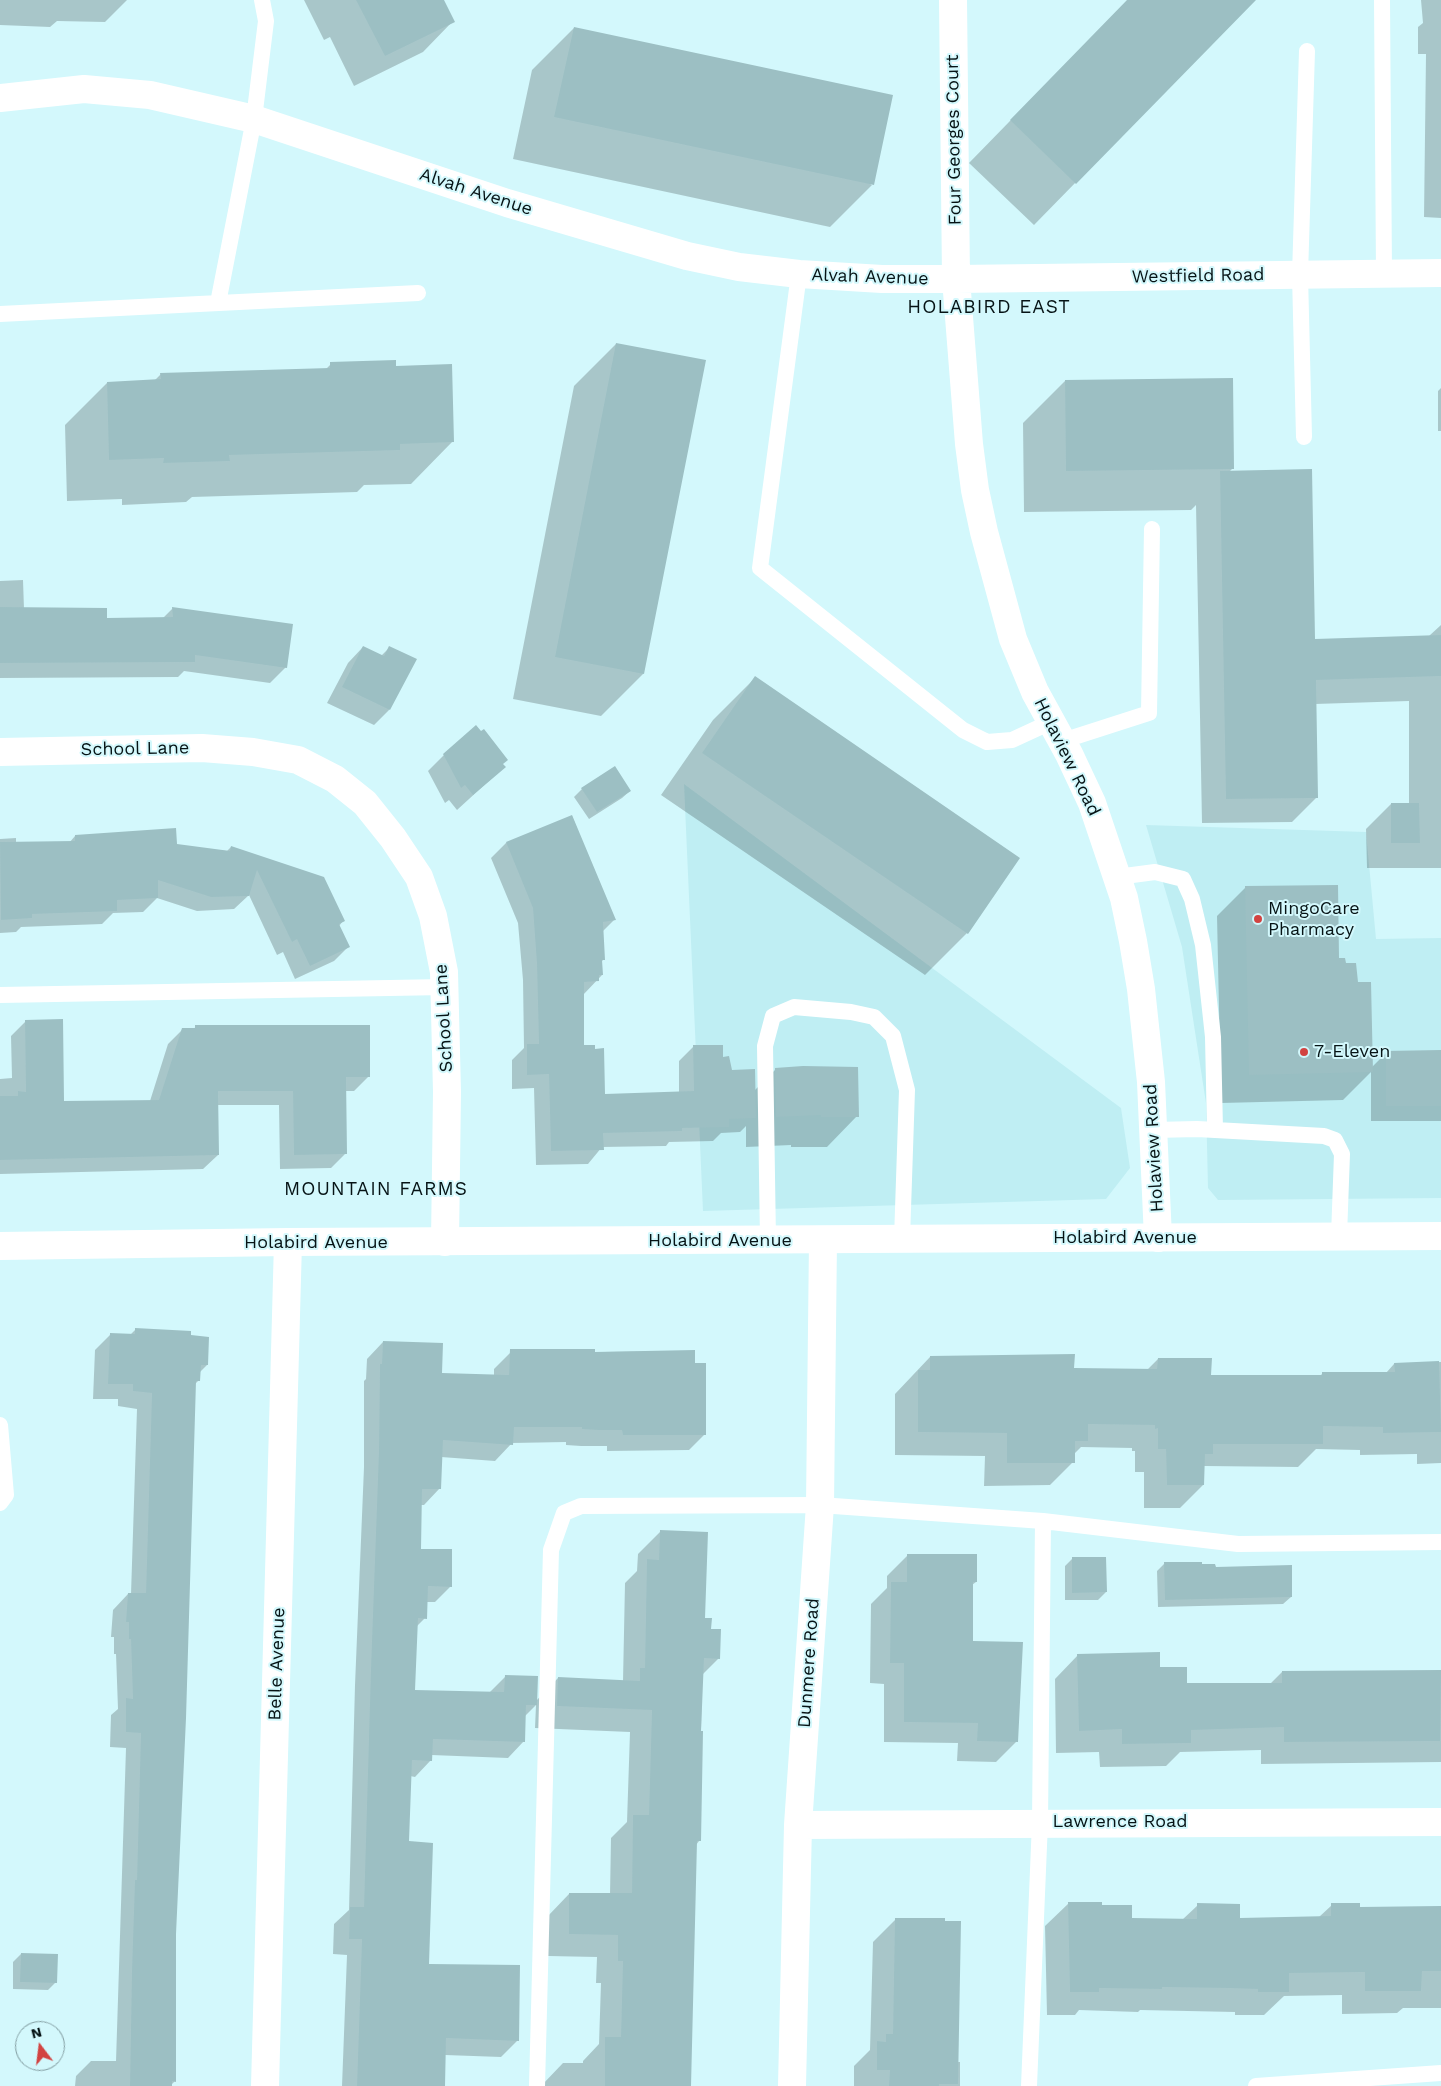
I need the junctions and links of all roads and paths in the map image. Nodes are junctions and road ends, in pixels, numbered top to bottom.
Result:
1 (262, 0) edge
2 (952, 0) edge
3 (1382, 0) edge
4 (1307, 51) dead end
5 (0, 98) edge
6 (254, 119) junction
7 (1384, 273) junction
8 (1441, 273) edge
9 (799, 274) junction
10 (1300, 275) junction
11 (956, 279) junction
12 (418, 293) dead end
13 (218, 304) junction
14 (0, 314) edge
15 (1304, 437) dead end
16 (1152, 529) dead end
17 (1057, 731) junction
18 (0, 752) edge
19 (1117, 877) junction
20 (445, 987) junction
21 (0, 995) edge
22 (1154, 1130) junction
23 (1214, 1130) junction
24 (1339, 1236) junction
25 (1441, 1236) edge
26 (1158, 1238) junction
27 (902, 1239) junction
28 (768, 1240) junction
29 (822, 1240) junction
30 (288, 1242) junction
31 (445, 1242) junction
32 (0, 1246) edge
33 (0, 1425) edge
34 (0, 1503) edge
35 (820, 1505) junction
36 (1042, 1521) junction
37 (1441, 1542) edge
38 (1040, 1822) junction
39 (1441, 1822) edge
40 (798, 1825) junction
41 (1441, 2073) edge
42 (265, 2086) edge
43 (537, 2086) edge
44 (792, 2086) edge
45 (1029, 2086) edge
46 (1256, 2086) edge

1 - 6 lane
2 - 11 street, Four Georges Court
3 - 7 lane
4 - 10 lane
5 - 6 street, Alvah Avenue
6 - 9 street, Alvah Avenue
6 - 13 lane
7 - 8 street, Westfield Road
7 - 10 street, Westfield Road
9 - 11 street, Alvah Avenue
9 - 17 lane
10 - 11 street, Westfield Road
10 - 15 lane
11 - 17 street, Holaview Road
12 - 13 lane
13 - 14 lane
16 - 17 lane
17 - 19 street, Holaview Road
18 - 20 street, School Lane
19 - 22 street, Holaview Road
19 - 23 lane
20 - 21 lane
20 - 31 street, School Lane
22 - 23 lane
22 - 26 street, Holaview Road
23 - 24 lane
24 - 25 street, Holabird Avenue
24 - 26 street, Holabird Avenue
26 - 27 street, Holabird Avenue
27 - 28 lane
27 - 29 street, Holabird Avenue
28 - 29 street, Holabird Avenue
28 - 31 street, Holabird Avenue
29 - 35 street, Dunmere Road
30 - 31 street, Holabird Avenue
30 - 32 street, Holabird Avenue
30 - 42 street, Belle Avenue
33 - 34 lane
35 - 36 lane
35 - 40 street, Dunmere Road
35 - 43 lane
36 - 37 lane
36 - 38 lane
38 - 39 street, Lawrence Road
38 - 40 street, Lawrence Road
38 - 45 lane
40 - 44 street, Dunmere Road
41 - 46 lane

